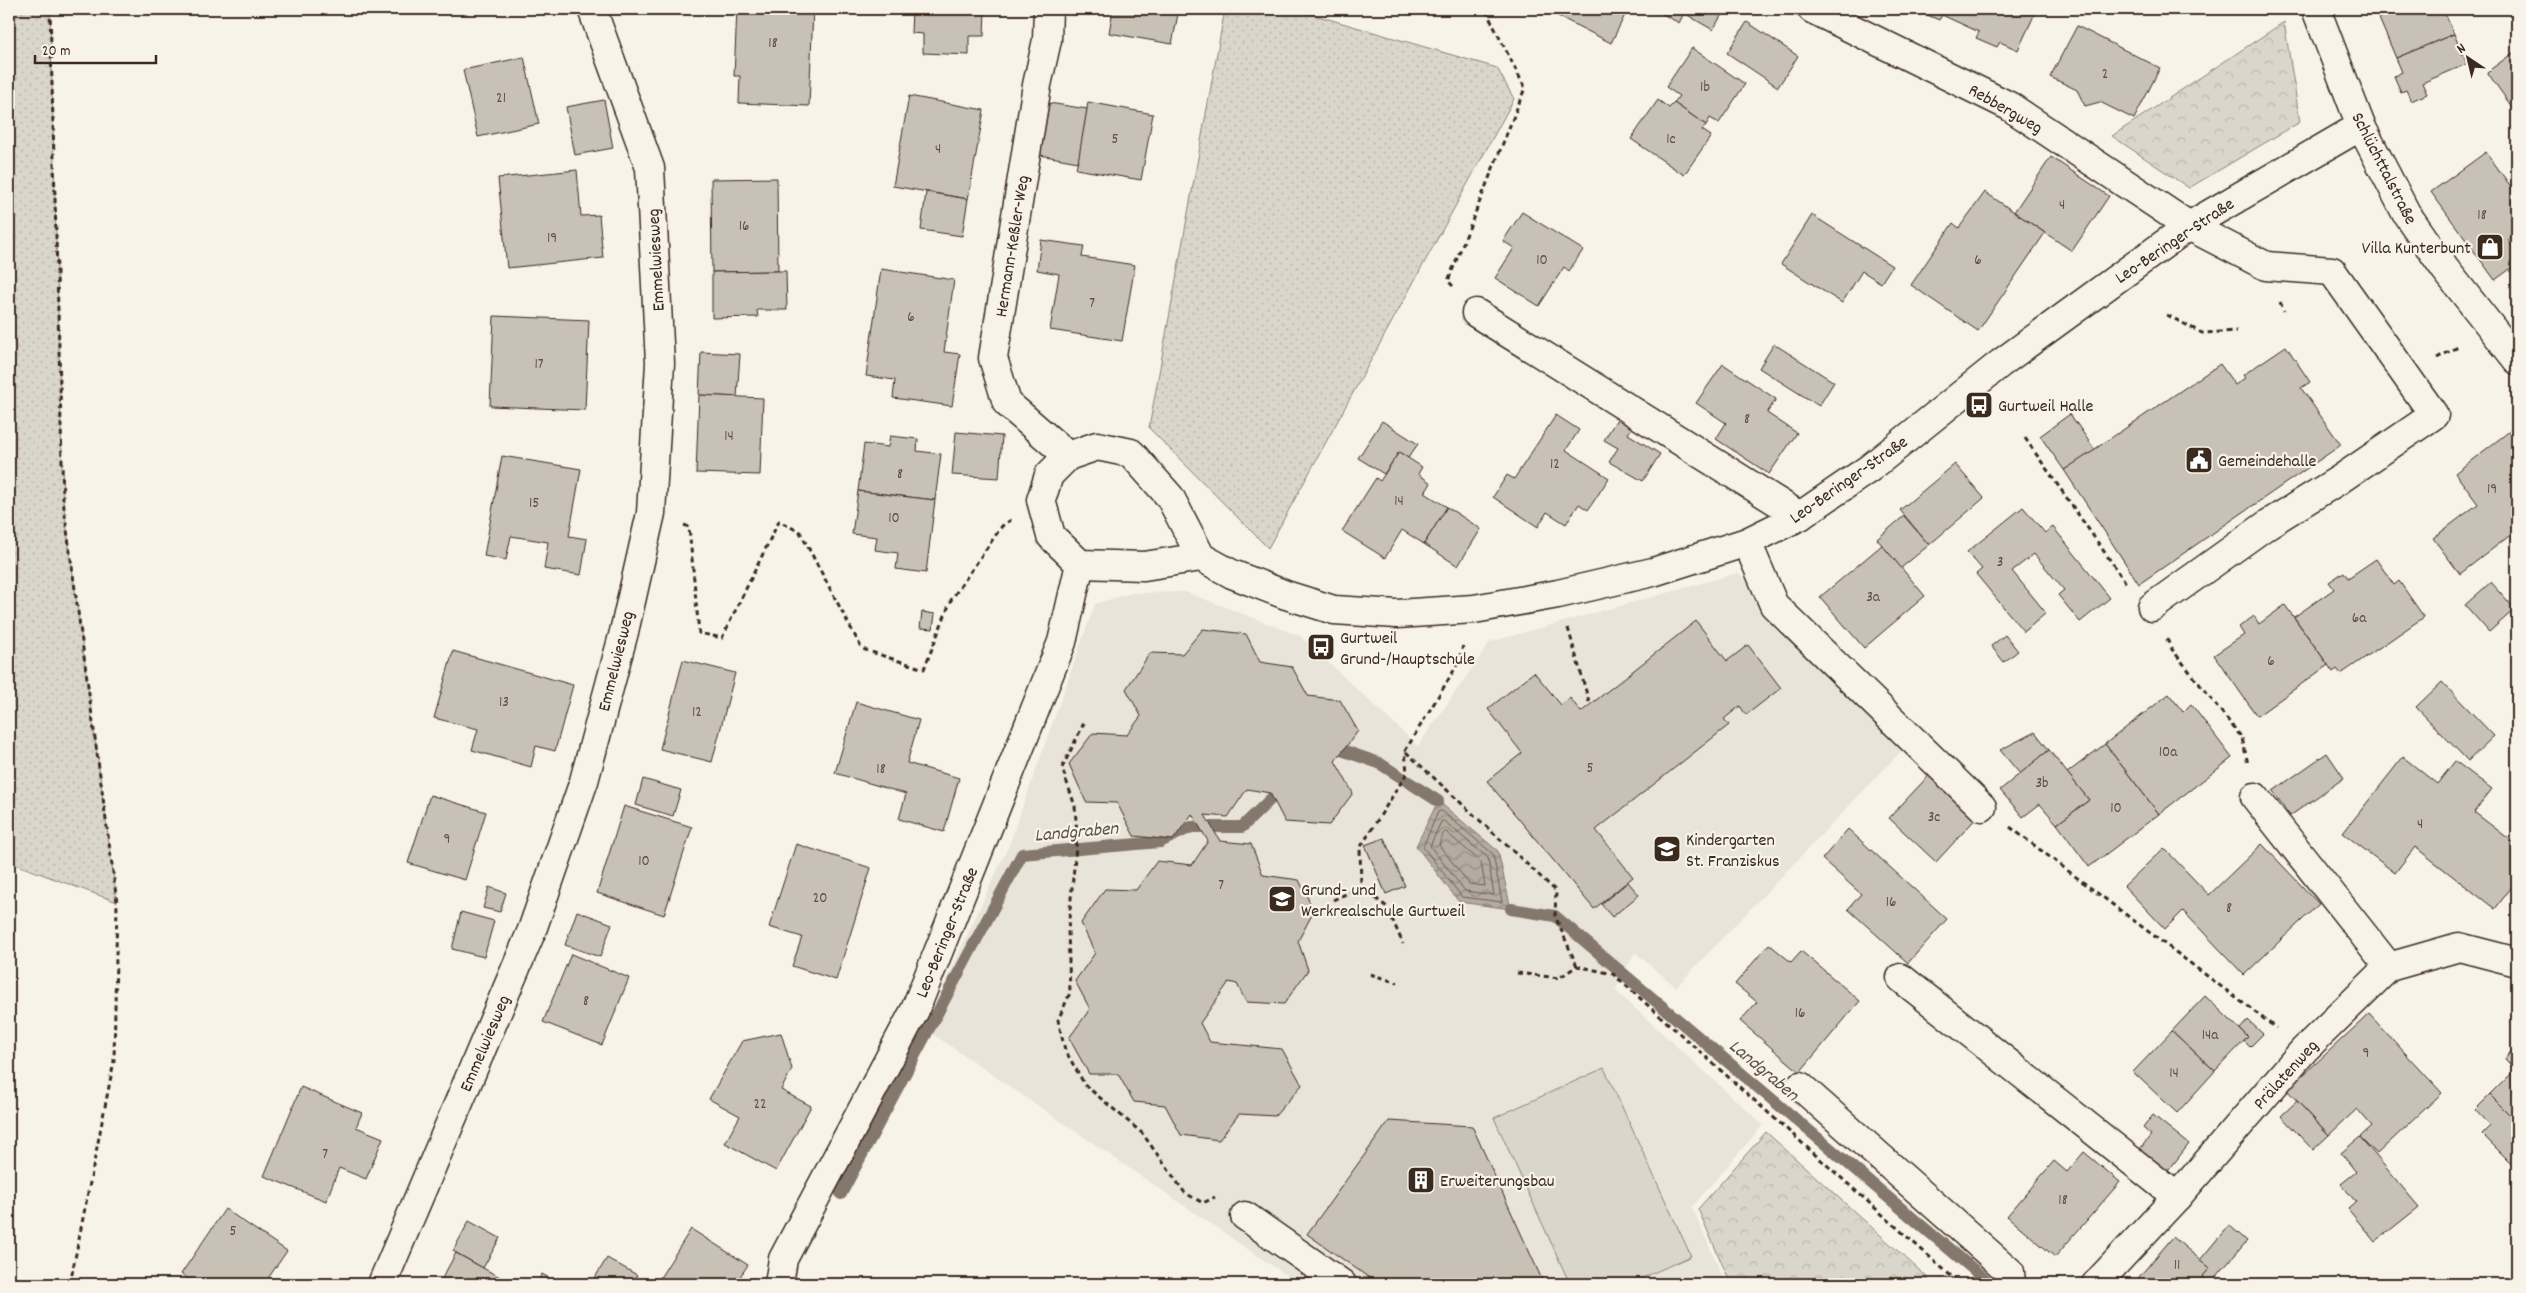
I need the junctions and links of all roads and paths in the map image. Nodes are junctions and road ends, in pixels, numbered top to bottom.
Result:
1 (50, 9) edge
2 (592, 9) edge
3 (1048, 9) edge
4 (1485, 9) edge
5 (1812, 9) edge
6 (2316, 9) edge
7 (2362, 126) junction
8 (2189, 226) junction
9 (1476, 313) joint
10 (2167, 315) dead end
11 (2237, 331) dead end
12 (2517, 360) edge
13 (2024, 438) dead end
14 (1068, 456) junction
15 (1041, 500) junction
16 (650, 513) junction
17 (1800, 516) junction
18 (1747, 542) junction
19 (1201, 557) junction
20 (1080, 564) junction
21 (1558, 594) junction
22 (2152, 607) junction
23 (1474, 609) junction
24 (1590, 704) dead end
25 (1084, 723) dead end
26 (1405, 751) junction
27 (2255, 796) joint
28 (1982, 806) joint
29 (1361, 887) junction
30 (1333, 900) dead end
31 (1403, 944) dead end
32 (2517, 962) edge
33 (1577, 966) junction
34 (2389, 967) junction
35 (1517, 973) dead end
36 (1370, 974) dead end
37 (1901, 978) dead end
38 (1398, 983) dead end
39 (2304, 1050) junction
40 (1800, 1086) dead end
41 (1214, 1196) dead end
42 (2177, 1197) junction
43 (1245, 1216) dead end
44 (70, 1284) edge
45 (382, 1284) edge
46 (779, 1284) edge
47 (1342, 1284) edge
48 (1960, 1284) edge
49 (2011, 1284) edge
50 (2096, 1284) edge

1 - 44 path
2 - 16 street, Emmelwiesweg
3 - 14 street, Hermann-Keßler-Weg
4 - 9 path
5 - 8 street, Rebbergweg
6 - 7 street, Schlüchttalstraße
7 - 8 street, Leo-Beringer-Straße
7 - 12 street, Schlüchttalstraße
8 - 17 street, Leo-Beringer-Straße
8 - 22 street, Rebbergweg
9 - 17 street
10 - 11 path
13 - 22 path
14 - 15 street
14 - 19 street
15 - 16 path
15 - 20 street
16 - 45 street, Emmelwiesweg
17 - 18 street, Leo-Beringer-Straße
18 - 21 street, Leo-Beringer-Straße
18 - 28 street
19 - 20 street
19 - 23 street, Leo-Beringer-Straße
20 - 46 street, Leo-Beringer-Straße
21 - 23 street, Leo-Beringer-Straße
21 - 24 path
22 - 27 path
23 - 26 path
25 - 41 path
26 - 29 path
26 - 33 path
27 - 34 street
28 - 39 path
29 - 30 path
29 - 31 path
32 - 34 street, Prälatenweg
33 - 35 path
33 - 48 path
34 - 39 street, Prälatenweg
36 - 38 path
37 - 42 street
39 - 42 street, Prälatenweg
40 - 49 street
42 - 50 street, Prälatenweg
43 - 47 street

